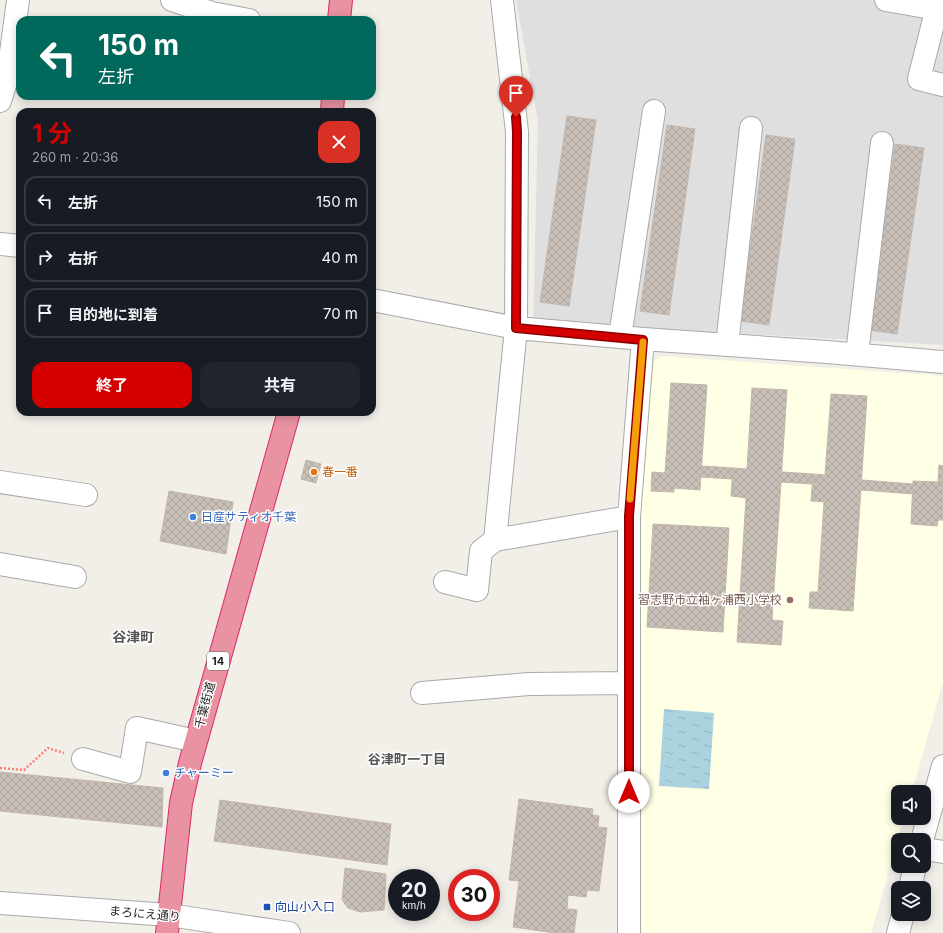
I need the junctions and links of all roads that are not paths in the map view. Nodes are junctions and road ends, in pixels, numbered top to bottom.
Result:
1 (18, 0) edge
2 (172, 0) edge
3 (341, 0) edge
4 (502, 0) edge
5 (886, 0) edge
6 (938, 5) edge
7 (228, 16) edge
8 (339, 16) edge
9 (943, 85) edge
10 (0, 101) edge
11 (654, 111) dead end
12 (751, 128) dead end
13 (882, 143) dead end
14 (0, 244) edge
15 (16, 246) edge
16 (376, 301) edge
17 (516, 328) junction
18 (620, 337) junction
19 (643, 340) junction
20 (727, 345) junction
21 (856, 354) junction
22 (943, 362) edge
23 (288, 416) edge
24 (0, 482) edge
25 (86, 494) dead end
26 (629, 516) junction
27 (495, 540) junction
28 (0, 564) edge
29 (75, 577) dead end
30 (445, 582) dead end
31 (629, 683) junction
32 (422, 693) dead end
33 (196, 741) junction
34 (83, 759) road end
35 (943, 766) edge
36 (924, 833) edge
37 (931, 850) edge
38 (943, 852) edge
39 (0, 903) edge
40 (901, 921) edge
41 (168, 924) edge
42 (289, 933) edge
43 (629, 933) edge
44 (898, 933) edge

1 - 10 street
2 - 7 street
3 - 8 highway
4 - 17 street
5 - 6 street
6 - 9 street
11 - 18 street
12 - 20 street
13 - 21 street
14 - 15 street
16 - 17 street
17 - 18 street
17 - 27 street
18 - 19 street
19 - 20 street
19 - 26 street
20 - 21 street
21 - 22 street
23 - 33 highway, 千葉街道 / 14
24 - 25 street
26 - 27 street
26 - 31 street
27 - 30 street
28 - 29 street
31 - 32 street
31 - 43 street
33 - 34 street
33 - 41 highway, 千葉街道 / 14
35 - 36 street
37 - 38 street
39 - 41 street, まろにえ通り
40 - 44 street
41 - 42 street, まろにえ通り

